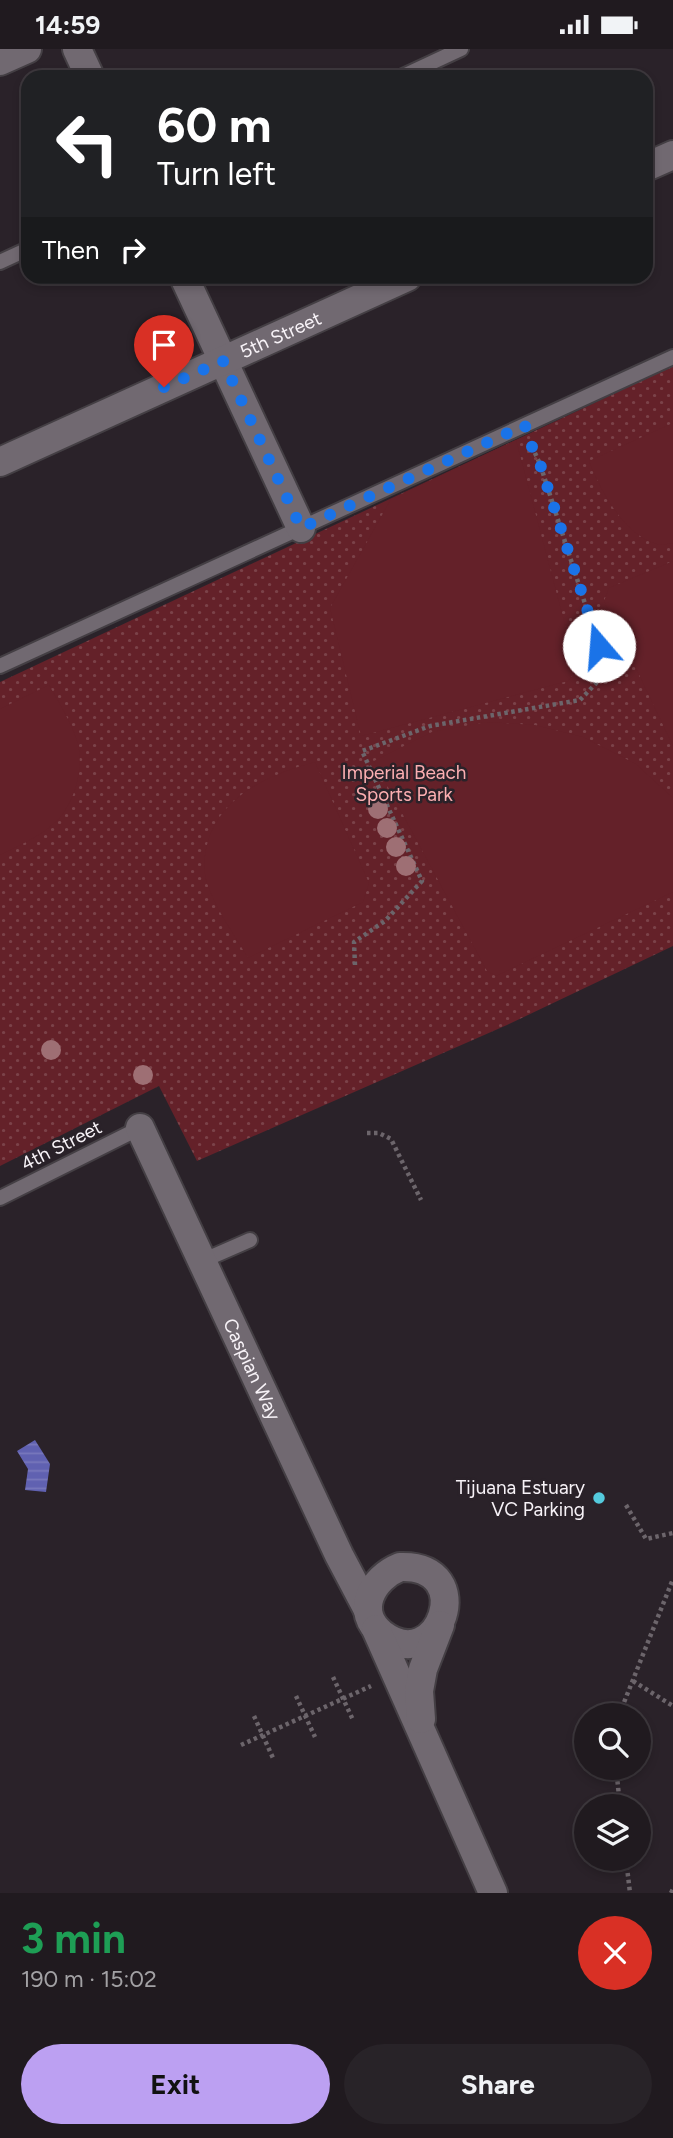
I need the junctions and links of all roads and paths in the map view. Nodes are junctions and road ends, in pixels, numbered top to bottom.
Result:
1 (27, 49) edge
2 (77, 49) edge
3 (461, 49) edge
4 (0, 61) edge
5 (87, 70) edge
6 (416, 70) edge
7 (673, 155) edge
8 (653, 164) edge
9 (21, 252) edge
10 (0, 262) edge
11 (187, 284) edge
12 (392, 284) edge
13 (673, 357) edge
14 (223, 361) junction
15 (525, 425) junction
16 (0, 462) edge
17 (301, 528) junction
18 (0, 666) edge
19 (355, 965) dead end
20 (140, 1128) joint
21 (367, 1133) dead end
22 (0, 1198) edge
23 (421, 1200) dead end
24 (250, 1240) dead end
25 (202, 1261) junction
26 (626, 1504) dead end
27 (673, 1534) edge
28 (673, 1579) edge
29 (372, 1620) junction
30 (440, 1625) junction
31 (333, 1677) dead end
32 (633, 1682) junction
33 (371, 1686) dead end
34 (296, 1696) dead end
35 (343, 1699) junction
36 (624, 1703) edge
37 (673, 1706) edge
38 (254, 1716) dead end
39 (305, 1716) junction
40 (353, 1720) dead end
41 (263, 1735) junction
42 (315, 1737) dead end
43 (423, 1739) junction
44 (241, 1745) dead end
45 (274, 1758) dead end
46 (627, 1871) edge
47 (493, 1893) edge
48 (630, 1893) edge

1 - 4 street
2 - 5 street
3 - 6 lane
7 - 8 street
9 - 10 lane
11 - 14 street
12 - 14 street, 5th Street
13 - 15 lane
14 - 16 street, 5th Street
14 - 17 street
15 - 17 lane
15 - 19 path
17 - 18 lane
20 - 22 lane, 4th Street
20 - 25 street, Caspian Way
21 - 23 path
24 - 25 lane
25 - 29 street, Caspian Way
26 - 27 path
28 - 32 path
29 - 30 street
29 - 30 street, Caspian Way
29 - 43 street, Caspian Way
30 - 43 street, Caspian Way
31 - 35 path
32 - 36 path
32 - 37 path
33 - 35 path
34 - 39 path
35 - 39 path
35 - 40 path
38 - 41 path
39 - 41 path
39 - 42 path
41 - 44 path
41 - 45 path
43 - 47 street, Caspian Way
46 - 48 path

